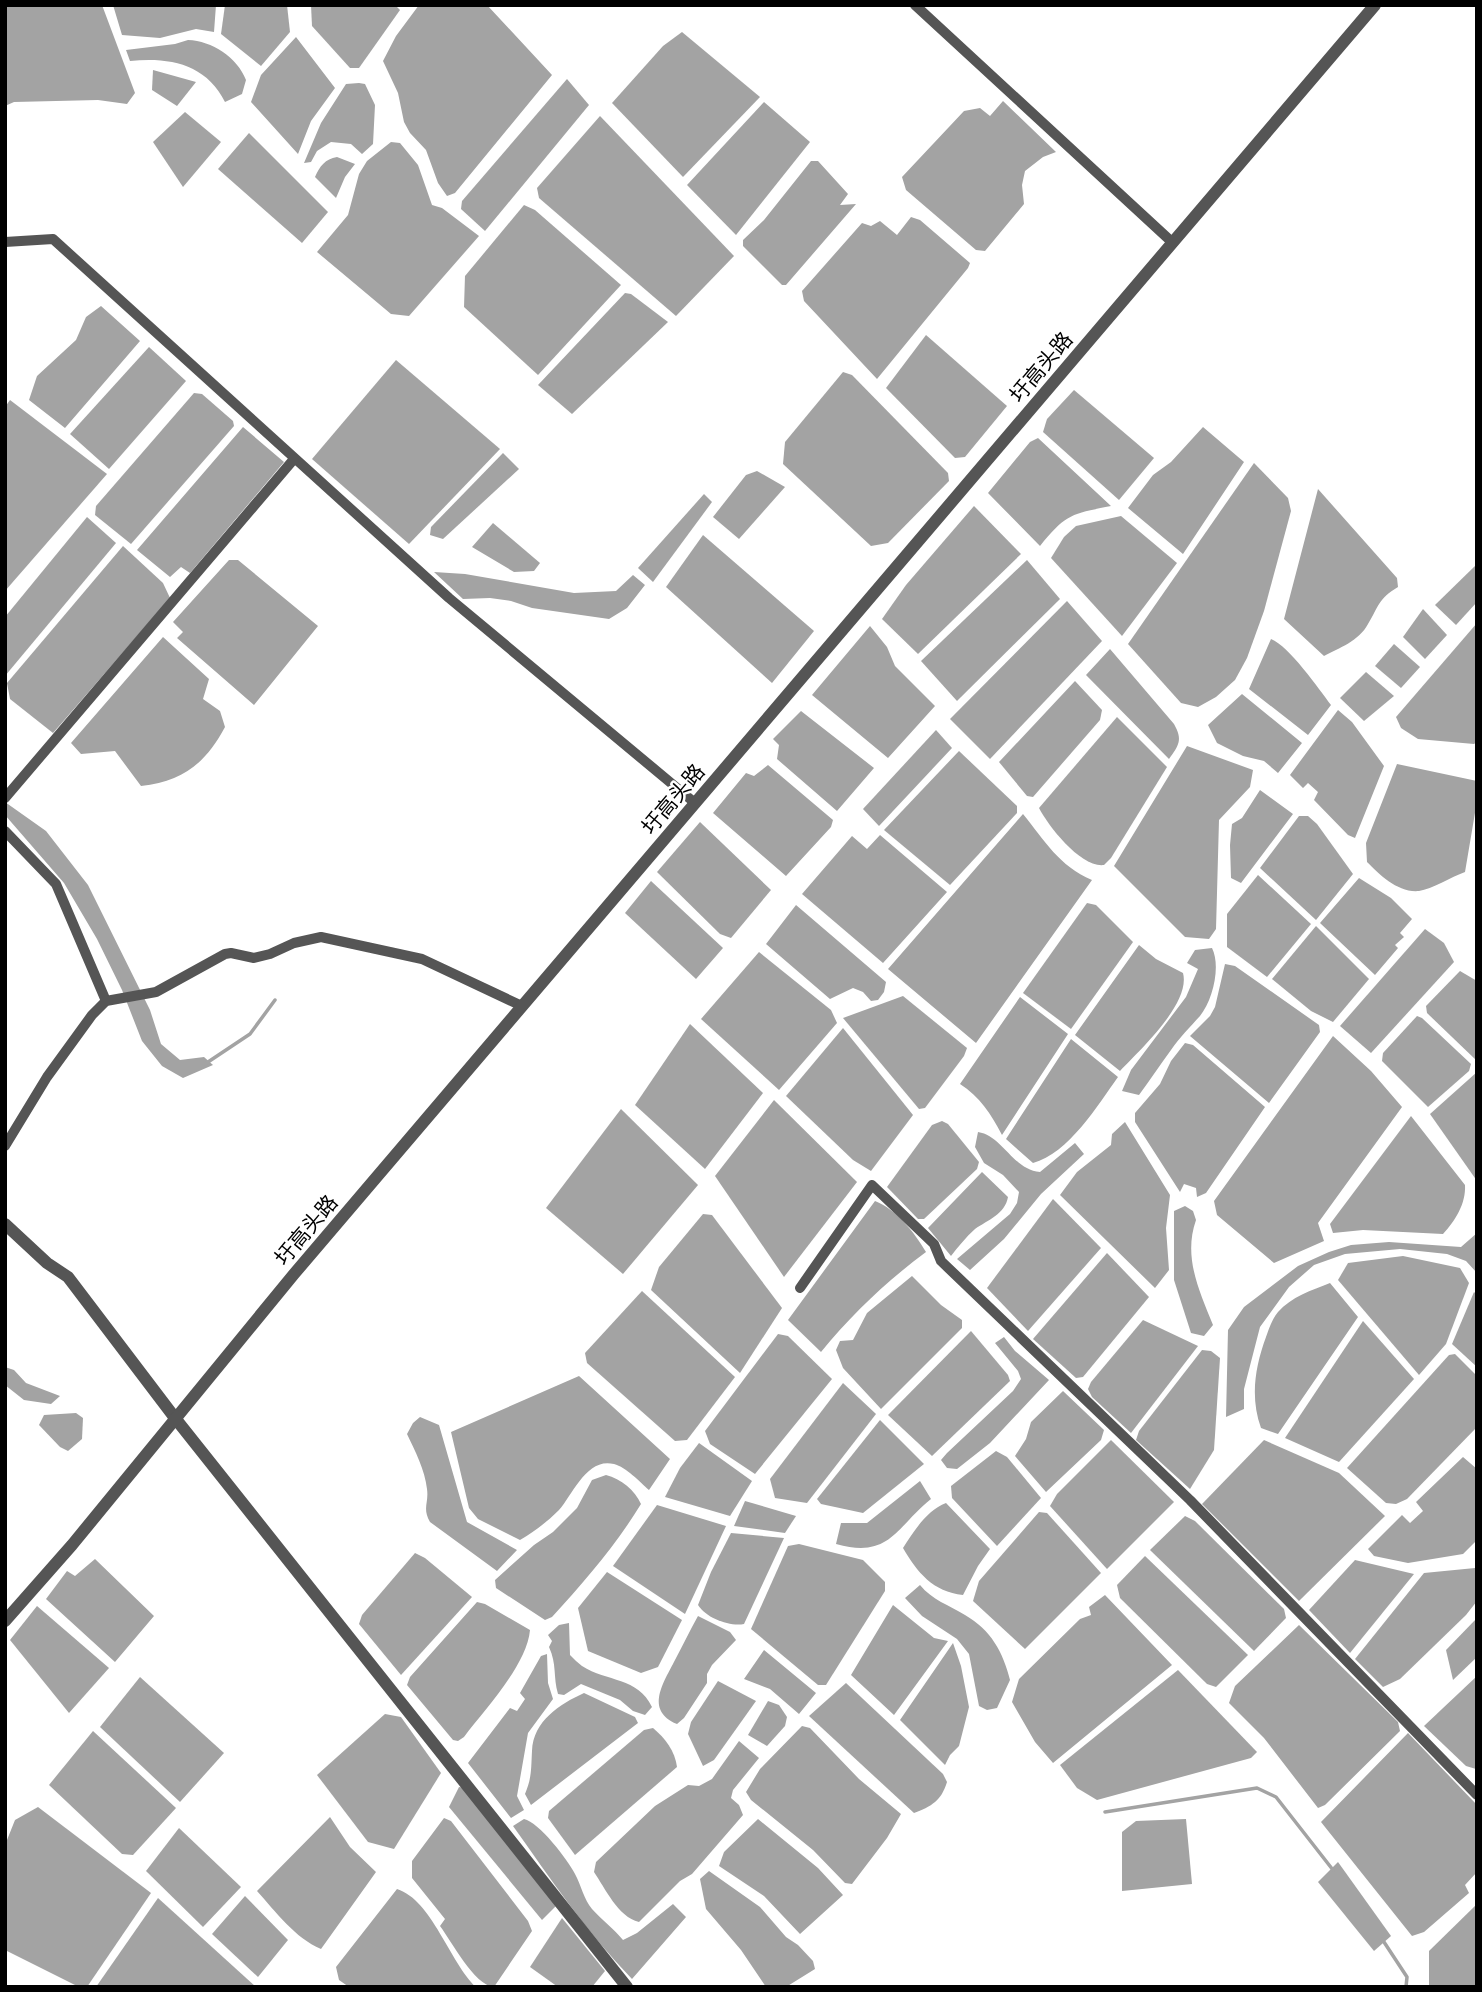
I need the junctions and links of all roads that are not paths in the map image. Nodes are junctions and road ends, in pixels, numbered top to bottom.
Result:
1 (915, 5) edge
2 (1375, 5) edge
3 (5, 243) edge
4 (1173, 243) junction
5 (294, 459) junction
6 (6, 797) edge
7 (695, 803) junction
8 (5, 831) edge
9 (106, 1001) junction
10 (522, 1006) junction
11 (6, 1143) edge
12 (5, 1224) edge
13 (800, 1288) dead end
14 (175, 1418) junction
15 (5, 1621) edge
16 (1477, 1795) edge
17 (627, 1987) edge

1 - 4 street
2 - 4 street, 圩高头路
3 - 5 street
4 - 7 street, 圩高头路
5 - 6 street
5 - 7 street
7 - 10 street, 圩高头路
8 - 9 street
9 - 10 street
9 - 11 street
10 - 14 street, 圩高头路
12 - 14 street
13 - 16 street
14 - 15 street, 圩高头路
14 - 17 street

